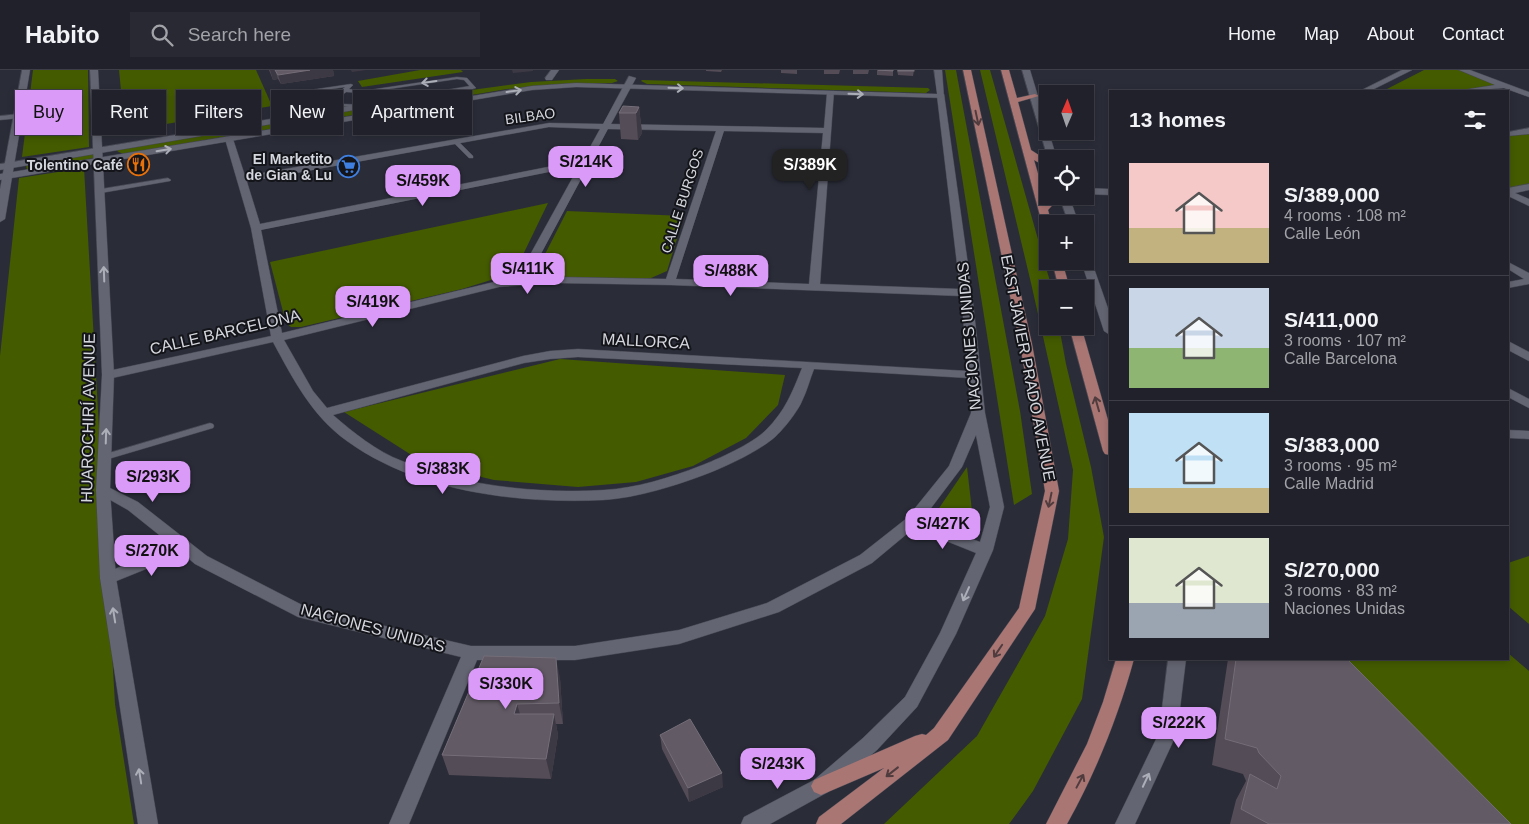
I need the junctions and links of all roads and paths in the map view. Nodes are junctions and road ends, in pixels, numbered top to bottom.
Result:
1 (26, 70) edge
2 (94, 70) edge
3 (556, 70) edge
4 (938, 70) edge
5 (967, 70) edge
6 (1005, 70) edge
7 (1026, 70) edge
8 (1408, 70) edge
9 (1463, 70) edge
10 (549, 78) junction
11 (632, 78) junction
12 (515, 82) dead end
13 (791, 82) dead end
14 (801, 83) dead end
15 (821, 83) dead end
16 (628, 86) junction
17 (930, 86) dead end
18 (1505, 86) junction
19 (478, 87) joint
20 (23, 90) edge
21 (317, 90) edge
22 (346, 90) junction
23 (460, 90) edge
24 (1366, 90) edge
25 (1476, 90) edge
26 (941, 91) junction
27 (831, 93) junction
28 (1529, 95) edge
29 (1035, 96) junction
30 (1014, 101) junction
31 (353, 105) edge
32 (15, 116) edge
33 (0, 118) edge
34 (271, 121) edge
35 (606, 125) junction
36 (15, 127) edge
37 (721, 128) junction
38 (828, 131) junction
39 (1529, 131) edge
40 (1509, 134) edge
41 (229, 139) junction
42 (456, 142) junction
43 (1050, 150) edge
44 (1028, 152) junction
45 (99, 156) junction
46 (471, 157) dead end
47 (1039, 159) edge
48 (586, 162) junction
49 (3, 171) edge
50 (539, 172) junction
51 (168, 180) dead end
52 (240, 180) junction
53 (566, 180) junction
54 (1529, 187) edge
55 (100, 191) junction
56 (1094, 191) edge
57 (1109, 192) edge
58 (1509, 192) edge
59 (1509, 193) edge
60 (1529, 203) edge
61 (1048, 205) edge
62 (1043, 210) junction
63 (1044, 215) edge
64 (0, 219) edge
65 (256, 228) junction
66 (529, 266) junction
67 (1509, 266) edge
68 (1089, 270) edge
69 (1529, 279) edge
70 (556, 280) junction
71 (670, 282) junction
72 (498, 284) junction
73 (1509, 285) edge
74 (814, 286) junction
75 (966, 293) junction
76 (1109, 328) edge
77 (1078, 335) edge
78 (277, 338) junction
79 (1509, 346) edge
80 (1529, 357) edge
81 (809, 365) junction
82 (108, 375) junction
83 (974, 375) junction
84 (1509, 393) edge
85 (1529, 404) edge
86 (324, 413) junction
87 (978, 413) junction
88 (210, 426) dead end
89 (1509, 434) edge
90 (1529, 435) edge
91 (1109, 447) edge
92 (105, 457) junction
93 (103, 490) junction
94 (912, 522) junction
95 (184, 547) junction
96 (985, 550) junction
97 (108, 578) junction
98 (471, 653) junction
99 (1125, 660) edge
100 (1177, 660) edge
101 (941, 734) junction
102 (821, 786) junction
103 (148, 824) edge
104 (399, 824) edge
105 (751, 824) edge
106 (826, 824) edge
107 (1056, 824) edge
108 (1126, 824) edge

1 - 20 street
2 - 45 street, HUAROCHIRÍ AVENUE
3 - 10 street
4 - 26 street, NACIONES UNIDAS
5 -> 101 main road, EAST JAVIER PRADO AVENUE
6 - 30 main road
7 - 29 street
8 - 24 street
9 - 18 street
10 - 11 street
10 - 12 street
11 - 13 street
11 - 16 street
14 - 15 street
16 -> 27 street
16 - 35 street
41 -> 16 street
17 - 26 street
18 - 25 street
18 - 28 street
19 -> 22 lane
19 - 23 street
21 - 22 lane
22 - 31 lane
27 -> 26 street
26 - 75 street, NACIONES UNIDAS
27 - 38 street
29 - 30 main road
29 - 43 street
30 - 44 main road
32 - 33 street
34 - 45 street
35 - 37 street, BILBAO
35 - 42 street, BILBAO
35 - 48 street
36 - 49 street
37 - 38 street, BILBAO
37 - 71 street, CALLE BURGOS
38 - 74 street
39 - 40 street
45 -> 41 street
41 - 52 street
42 - 46 lane
42 - 52 street, BILBAO
44 - 47 main road
44 - 62 main road
45 - 49 street
45 - 55 street, HUAROCHIRÍ AVENUE
48 - 50 street
48 - 53 street
49 - 64 street
50 - 53 street
50 - 65 street
51 - 55 lane
52 - 65 street
53 - 66 street
54 - 58 street
82 -> 55 street, HUAROCHIRÍ AVENUE
56 - 57 street
59 - 60 street
61 - 62 main road
62 - 63 main road
65 - 78 street
66 - 70 street
66 - 72 street, CALLE BARCELONA
67 - 69 street
68 - 76 street
69 - 73 street
70 - 71 street
70 - 72 street
71 - 74 street
72 - 78 street, CALLE BARCELONA
74 - 75 street
75 - 83 street, NACIONES UNIDAS
91 -> 77 main road
78 - 82 street, CALLE BARCELONA
78 - 86 street
79 - 80 street
81 - 83 street, MALLORCA
81 - 86 street, MALLORCA
81 - 86 street
92 -> 82 street, HUAROCHIRÍ AVENUE
83 - 87 street, NACIONES UNIDAS
84 - 85 street
87 - 94 street, NACIONES UNIDAS
87 - 96 street
88 - 92 lane
89 - 90 street
92 - 93 street, HUAROCHIRÍ AVENUE
93 - 95 street, NACIONES UNIDAS
93 - 97 street, HUAROCHIRÍ AVENUE
94 - 96 street
94 - 98 street, NACIONES UNIDAS
95 - 97 street
95 - 98 street, NACIONES UNIDAS
96 -> 102 street
103 -> 97 street, HUAROCHIRÍ AVENUE
98 - 104 street
107 -> 99 main road
108 -> 100 street
101 - 102 main road
101 -> 106 main road, EAST JAVIER PRADO AVENUE
102 - 105 street

